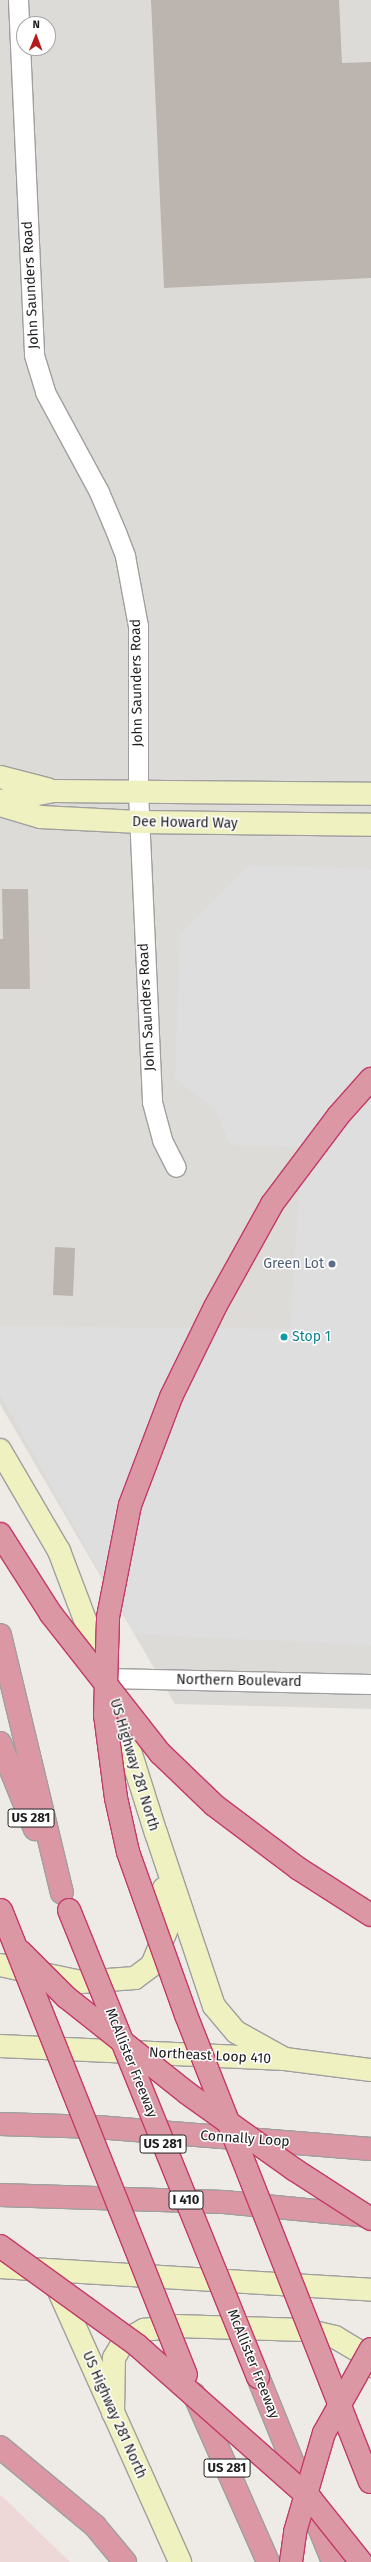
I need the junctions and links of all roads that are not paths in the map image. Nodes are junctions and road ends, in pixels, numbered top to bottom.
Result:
1 (18, 0) edge
2 (0, 777) edge
3 (54, 791) junction
4 (138, 792) junction
5 (371, 794) edge
6 (0, 801) edge
7 (0, 805) edge
8 (40, 817) junction
9 (0, 822) edge
10 (139, 822) junction
11 (371, 825) edge
12 (371, 1078) edge
13 (176, 1167) dead end
14 (0, 1450) edge
15 (0, 1534) edge
16 (0, 1635) edge
17 (107, 1678) junction
18 (371, 1684) edge
19 (0, 1743) edge
20 (156, 1833) junction
21 (65, 1902) junction
22 (0, 1909) edge
23 (371, 1915) edge
24 (0, 1931) edge
25 (0, 1965) edge
26 (0, 2046) edge
27 (285, 2059) junction
28 (371, 2070) edge
29 (0, 2124) edge
30 (371, 2149) edge
31 (0, 2195) edge
32 (371, 2216) edge
33 (371, 2219) edge
34 (0, 2246) edge
35 (0, 2267) edge
36 (48, 2268) junction
37 (371, 2290) edge
38 (371, 2349) edge
39 (371, 2366) edge
40 (113, 2413) junction
41 (0, 2447) edge
42 (370, 2484) edge
43 (125, 2562) edge
44 (180, 2562) edge
45 (268, 2562) edge
46 (292, 2562) edge
47 (333, 2562) edge
48 (361, 2562) edge

1 - 4 street, John Saunders Road
2 - 3 main road
3 - 4 main road
3 - 6 main road
4 - 5 main road
4 - 10 street, John Saunders Road
7 - 8 main road, Dee Howard Way
8 - 9 main road
8 - 10 main road, Dee Howard Way
10 - 11 main road, Dee Howard Way
10 - 13 street, John Saunders Road
12 - 42 highway, bridge
14 - 17 main road, US Highway 281 North
15 - 23 highway, bridge
16 - 21 highway
17 - 18 street, Northern Boulevard
17 - 20 main road, US Highway 281 North
19 - 21 highway, McAllister Freeway / US 281
20 - 25 main road
20 - 27 main road, US Highway 281 North
21 - 47 highway, McAllister Freeway / US 281, bridge
22 - 45 highway, US 281, bridge
24 - 33 highway, bridge
26 - 27 main road, Northeast Loop 410
27 - 28 main road, Northeast Loop 410
29 - 30 highway, Connally Loop
31 - 32 highway, I 410
34 - 48 highway, bridge
35 - 36 main road
36 - 37 main road
36 - 40 main road, US Highway 281 North
38 - 46 highway, bridge
39 - 40 main road
40 - 44 main road, US Highway 281 North
41 - 43 highway

